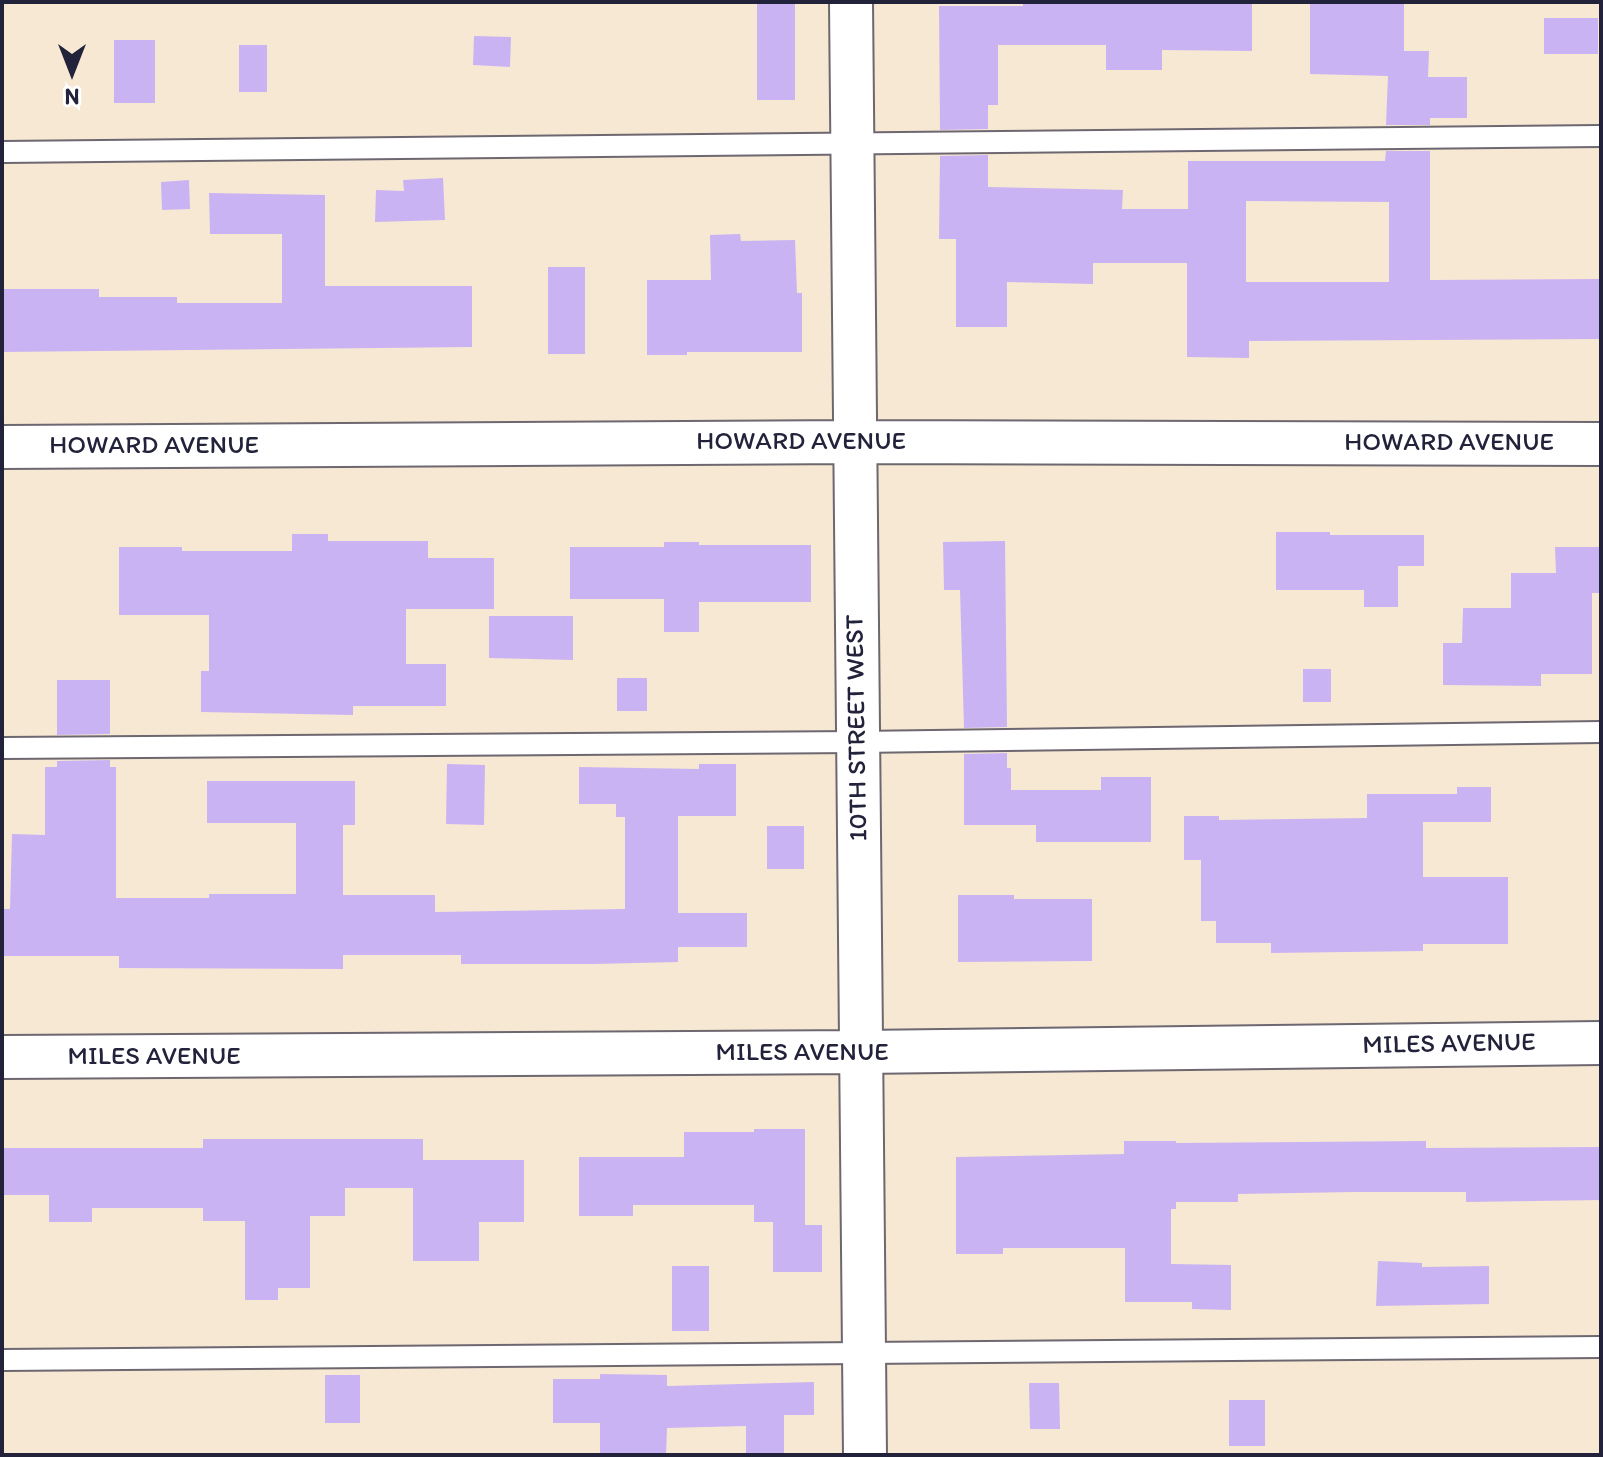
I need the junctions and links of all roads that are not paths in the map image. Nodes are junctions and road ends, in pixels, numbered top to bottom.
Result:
1 (851, 2) edge
2 (1601, 136) edge
3 (853, 143) junction
4 (2, 152) edge
5 (855, 442) junction
6 (1601, 444) edge
7 (2, 447) edge
8 (1601, 732) edge
9 (858, 742) junction
10 (2, 748) edge
11 (1601, 1043) edge
12 (861, 1052) junction
13 (2, 1057) edge
14 (1601, 1347) edge
15 (864, 1351) junction
16 (2, 1360) edge
17 (865, 1455) edge

1 - 3 street, 10TH STREET WEST
2 - 3 lane
3 - 4 lane
3 - 5 street, 10TH STREET WEST
5 - 6 street, HOWARD AVENUE
5 - 7 street, HOWARD AVENUE
5 - 9 street, 10TH STREET WEST
8 - 9 lane
9 - 10 lane
9 - 12 street, 10TH STREET WEST
11 - 12 street, MILES AVENUE
12 - 13 street, MILES AVENUE
12 - 15 street, 10TH STREET WEST
14 - 15 lane
15 - 16 lane
15 - 17 street, 10TH STREET WEST

